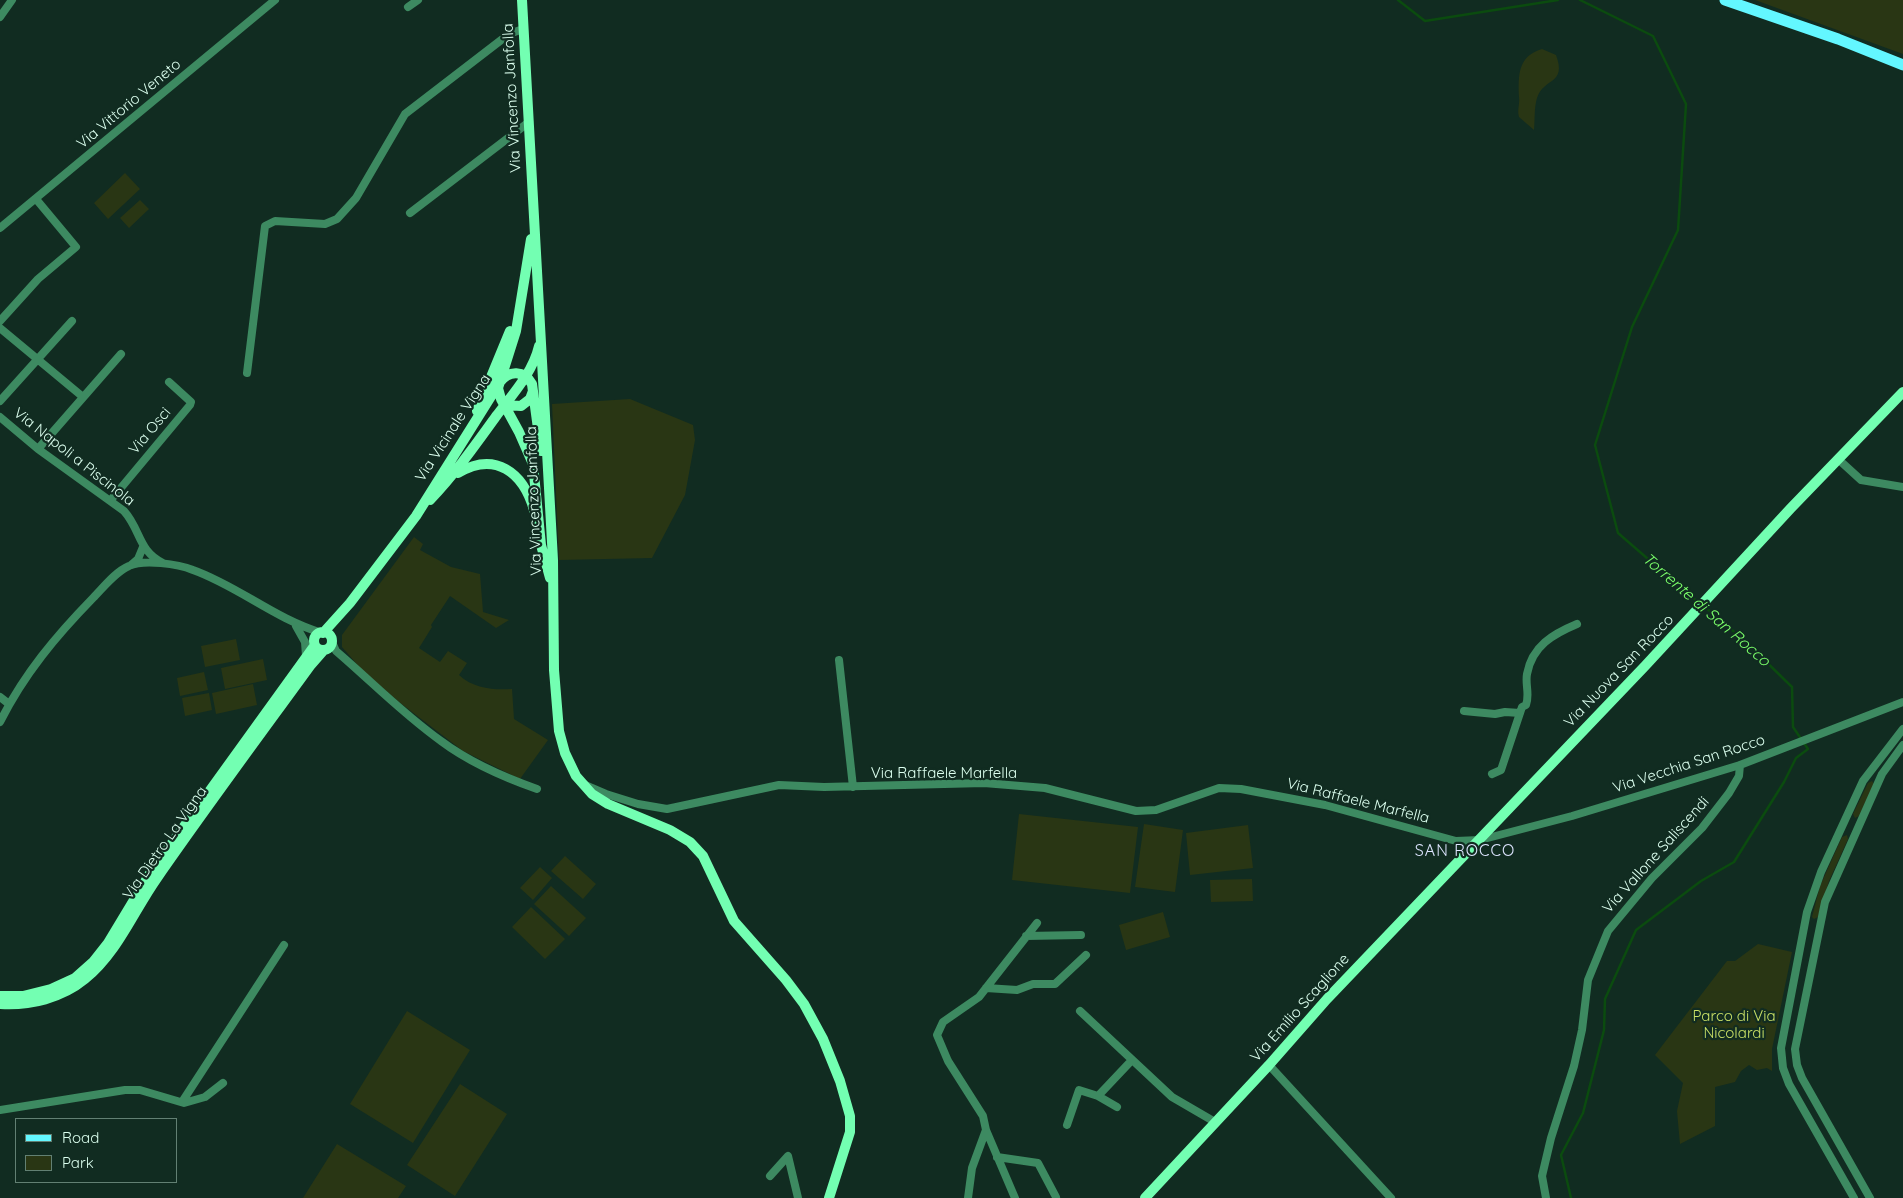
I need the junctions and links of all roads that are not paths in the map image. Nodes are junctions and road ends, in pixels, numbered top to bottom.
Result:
1 (12, 0) edge
2 (275, 0) edge
3 (418, 0) edge
4 (522, 0) edge
5 (1725, 0) edge
6 (408, 7) dead end
7 (0, 17) edge
8 (523, 30) junction
9 (1903, 65) edge
10 (529, 122) junction
11 (36, 199) junction
12 (410, 214) dead end
13 (534, 224) junction
14 (0, 228) edge
15 (524, 284) junction
16 (0, 321) edge
17 (72, 321) dead end
18 (0, 328) edge
19 (541, 335) junction
20 (121, 354) dead end
21 (537, 355) junction
22 (37, 358) junction
23 (247, 373) dead end
24 (526, 376) junction
25 (169, 382) dead end
26 (500, 382) junction
27 (534, 389) junction
28 (1903, 392) edge
29 (83, 397) junction
30 (0, 401) edge
31 (505, 405) junction
32 (0, 417) edge
33 (466, 436) junction
34 (38, 449) junction
35 (1838, 459) junction
36 (452, 476) junction
37 (1903, 487) edge
38 (549, 496) junction
39 (110, 501) junction
40 (416, 516) junction
41 (539, 531) junction
42 (143, 547) junction
43 (165, 563) junction
44 (130, 566) junction
45 (552, 583) junction
46 (294, 624) junction
47 (1577, 624) dead end
48 (325, 643) junction
49 (306, 658) junction
50 (839, 660) dead end
51 (0, 697) edge
52 (1903, 702) edge
53 (9, 704) junction
54 (1464, 711) dead end
55 (1520, 713) junction
56 (0, 722) edge
57 (1903, 729) edge
58 (1903, 746) edge
59 (1740, 765) junction
60 (1492, 774) dead end
61 (581, 784) junction
62 (853, 786) junction
63 (536, 790) dead end
64 (1843, 824) junction
65 (1856, 830) junction
66 (1480, 840) junction
67 (1038, 922) dead end
68 (1804, 926) junction
69 (1819, 926) junction
70 (1080, 935) dead end
71 (1026, 936) junction
72 (1802, 937) junction
73 (1816, 940) junction
74 (284, 945) dead end
75 (1086, 956) dead end
76 (1793, 982) junction
77 (1807, 985) junction
78 (986, 988) junction
79 (0, 996) edge
80 (0, 1004) edge
81 (1080, 1011) dead end
82 (1132, 1060) junction
83 (1268, 1066) junction
84 (223, 1083) dead end
85 (1098, 1096) junction
86 (182, 1102) junction
87 (1117, 1107) dead end
88 (0, 1110) edge
89 (1216, 1122) junction
90 (1067, 1125) dead end
91 (986, 1130) junction
92 (998, 1157) junction
93 (770, 1176) dead end
94 (1056, 1197) dead end
95 (798, 1198) edge
96 (829, 1198) edge
97 (968, 1198) edge
98 (1014, 1198) edge
99 (1145, 1198) edge
100 (1391, 1198) edge
101 (1546, 1198) edge
102 (1854, 1198) edge
103 (1870, 1198) edge

1 - 7 street
2 - 11 street, Via Vittorio Veneto
3 - 6 street
4 - 8 main road, Via Vincenzo Janfolla
5 - 9 main road
8 - 10 main road, Via Vincenzo Janfolla
8 - 23 street
10 - 12 street
10 - 13 main road, Via Vincenzo Janfolla
11 - 14 street, Via Vittorio Veneto
11 - 16 street
13 - 15 main road, Via Vincenzo Janfolla
13 - 19 main road, Via Vincenzo Janfolla
15 - 26 main road, Via Vincenzo Janfolla
15 - 33 main road
17 - 22 street
18 - 22 street
19 - 21 main road, Via Vicinale Vigna
19 - 38 main road, Via Vincenzo Janfolla
20 - 29 street
21 - 24 main road, Via Vicinale Vigna
21 - 27 main road
22 - 29 street
22 - 30 street
24 - 26 main road, Via Vicinale Vigna
24 - 27 main road
24 - 31 main road, Via Vicinale Vigna
25 - 39 street, Via Osci
26 - 31 main road, Via Vincenzo Janfolla
26 - 33 main road, Via Vicinale Vigna
27 - 31 main road
27 - 38 main road
28 - 35 main road, Via Nuova San Rocco
29 - 34 street
31 - 36 main road, Via Vicinale Vigna
31 - 41 main road, Via Vincenzo Janfolla
32 - 34 street, Via Napoli a Piscinola
33 - 40 main road, Via Vicinale Vigna
34 - 39 street, Via Napoli a Piscinola
35 - 37 street
35 - 66 main road, Via Nuova San Rocco
36 - 40 main road, Via Vicinale Vigna
36 - 41 main road, Via Vicinale Vigna
38 - 45 main road, Via Vincenzo Janfolla
39 - 42 street, Via Napoli a Piscinola
40 - 48 main road, Via Vicinale Vigna
41 - 45 main road, Via Vincenzo Janfolla
42 - 43 street, Via Napoli a Piscinola
42 - 44 street
43 - 44 street
43 - 46 street
44 - 53 street
45 - 61 main road
46 - 48 street
46 - 48 street
46 - 49 street
47 - 55 street
48 - 49 main road, Via Dietro La Vigna
48 - 63 street
48 - 80 main road, Via Dietro La Vigna
49 - 79 main road, Via Dietro La Vigna
50 - 62 street
51 - 53 street
52 - 59 street, Via Vecchia San Rocco
53 - 56 street
54 - 55 street
55 - 60 street
57 - 64 street
58 - 65 street
59 - 66 street, Via Vecchia San Rocco
59 - 101 street, Via Vallone Saliscendi
61 - 62 street, Via Raffaele Marfella
61 - 96 main road
62 - 66 street, Via Raffaele Marfella
64 - 65 street
64 - 68 street
65 - 69 street
66 - 83 main road, Via Emilio Scaglione
67 - 71 street
68 - 69 street
68 - 72 street
69 - 73 street
70 - 71 street
71 - 78 street
72 - 73 street
72 - 76 street
73 - 77 street
74 - 86 street
75 - 78 street
76 - 77 street
76 - 102 street
77 - 103 street
78 - 91 street
81 - 82 street
82 - 85 street
82 - 89 street
83 - 89 main road, Via Emilio Scaglione
83 - 100 street
84 - 86 street
85 - 87 street
85 - 90 street
86 - 88 street
89 - 99 main road, Via Emilio Scaglione
91 - 92 street
91 - 97 street
92 - 94 street
92 - 98 street
93 - 95 street

